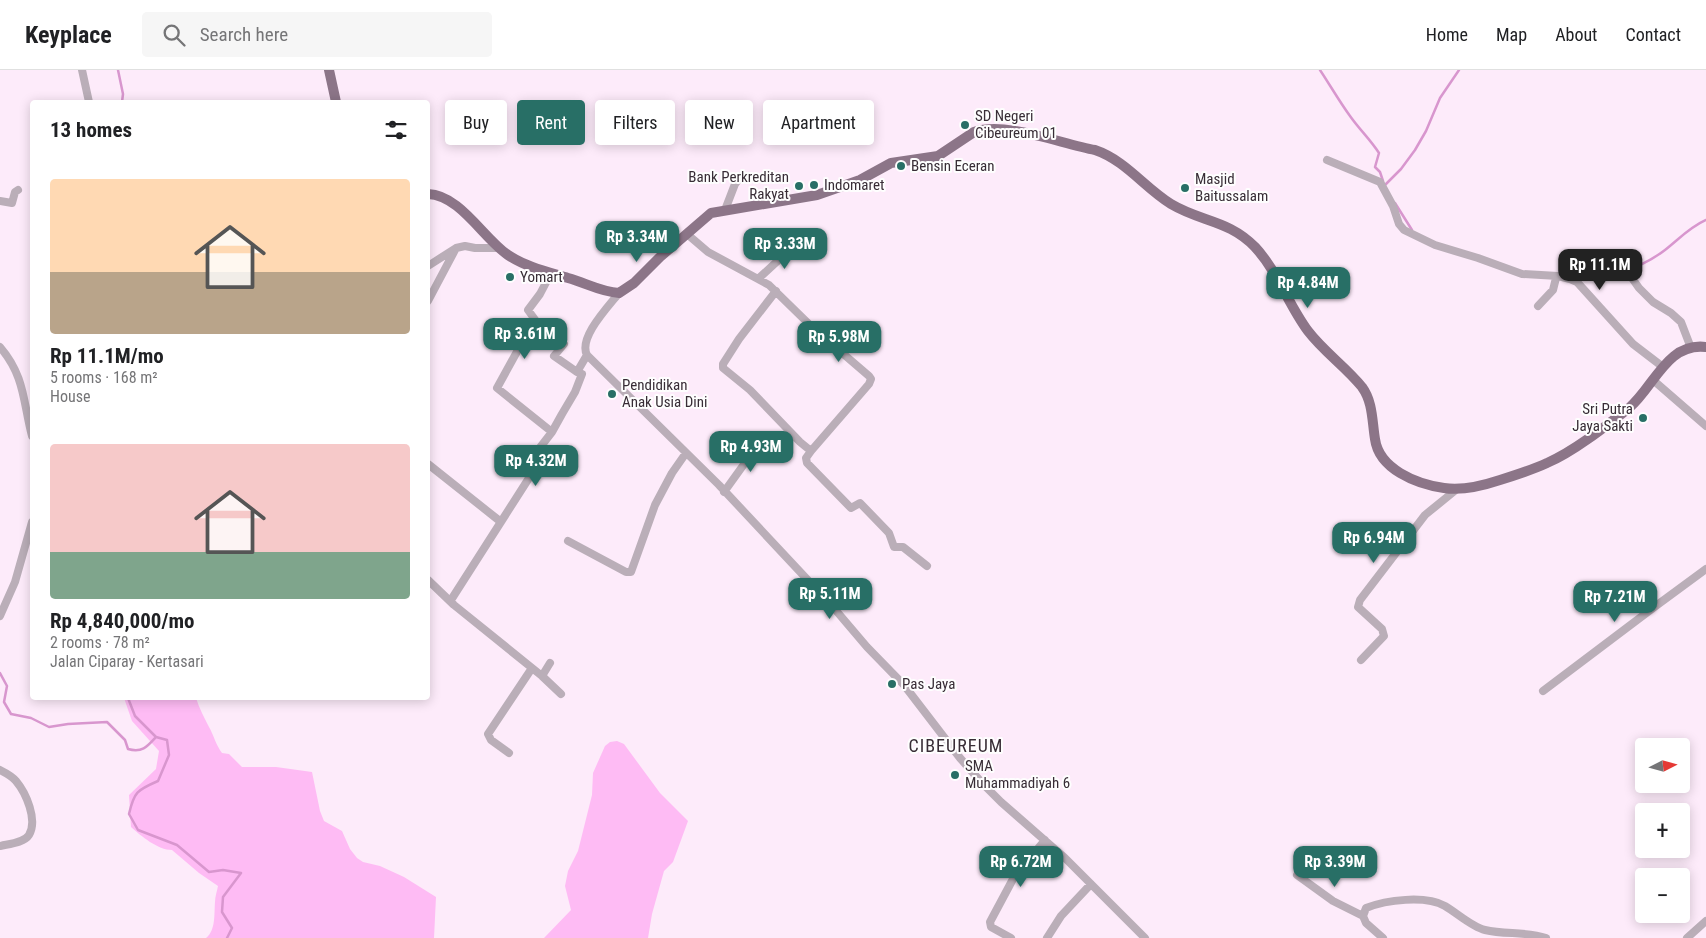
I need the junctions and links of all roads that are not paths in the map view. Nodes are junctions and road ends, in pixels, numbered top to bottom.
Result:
1 (82, 70) edge
2 (330, 70) edge
3 (88, 100) edge
4 (336, 100) edge
5 (1327, 160) dead end
6 (741, 176) dead end
7 (18, 190) dead end
8 (430, 194) edge
9 (0, 201) edge
10 (725, 210) junction
11 (687, 234) junction
12 (796, 244) dead end
13 (456, 248) junction
14 (499, 248) junction
15 (430, 265) edge
16 (1627, 271) dead end
17 (552, 273) junction
18 (1558, 276) junction
19 (758, 279) junction
20 (776, 291) junction
21 (619, 293) junction
22 (430, 297) edge
23 (1538, 306) dead end
24 (536, 321) junction
25 (1706, 347) edge
26 (0, 348) edge
27 (1691, 348) junction
28 (587, 355) junction
29 (1663, 366) junction
30 (577, 372) junction
31 (1653, 380) junction
32 (30, 426) edge
33 (1706, 426) edge
34 (552, 432) junction
35 (760, 442) dead end
36 (811, 451) junction
37 (686, 453) junction
38 (430, 466) edge
39 (1457, 489) junction
40 (724, 492) junction
41 (501, 522) junction
42 (30, 529) edge
43 (568, 541) dead end
44 (927, 566) dead end
45 (1705, 574) edge
46 (430, 582) edge
47 (451, 600) junction
48 (0, 616) edge
49 (1361, 660) dead end
50 (550, 663) dead end
51 (532, 668) junction
52 (542, 676) junction
53 (1543, 691) dead end
54 (560, 694) dead end
55 (509, 753) dead end
56 (0, 770) edge
57 (1045, 840) junction
58 (0, 846) edge
59 (1297, 875) dead end
60 (1091, 884) junction
61 (1362, 916) junction
62 (1705, 925) edge
63 (994, 929) junction
64 (990, 938) edge
65 (1011, 938) edge
66 (1047, 938) edge
67 (1145, 938) edge
68 (1383, 938) edge
69 (1546, 938) edge
70 (1687, 938) edge

1 - 3 street
2 - 4 main road
5 - 18 street
6 - 10 street
7 - 9 street
8 - 14 main road
10 - 11 main road
10 - 39 main road
11 - 19 street
11 - 21 main road
12 - 19 street
13 - 14 street
13 - 15 street
13 - 22 street
14 - 17 main road
16 - 27 street
17 - 21 main road
17 - 24 street
18 - 23 street
18 - 29 street
19 - 20 street
20 - 36 street
20 - 36 street
21 - 28 street
24 - 30 street
24 - 34 street
25 - 27 main road
26 - 32 street
27 - 29 main road
28 - 30 street
28 - 37 street
29 - 31 main road
30 - 34 street
31 - 33 street
31 - 39 main road
34 - 41 street
35 - 40 street
36 - 44 street
37 - 40 street
37 - 43 street
38 - 41 street
39 - 49 street
40 - 57 street
41 - 47 street
42 - 48 street
45 - 53 street
46 - 47 street
47 - 51 street
50 - 52 street
51 - 52 street
51 - 55 street
52 - 54 street
56 - 58 street
57 - 60 street
57 - 63 street
59 - 61 street
60 - 66 street
60 - 67 street
61 - 68 street
61 - 69 street
62 - 70 street
63 - 64 street
63 - 65 street

